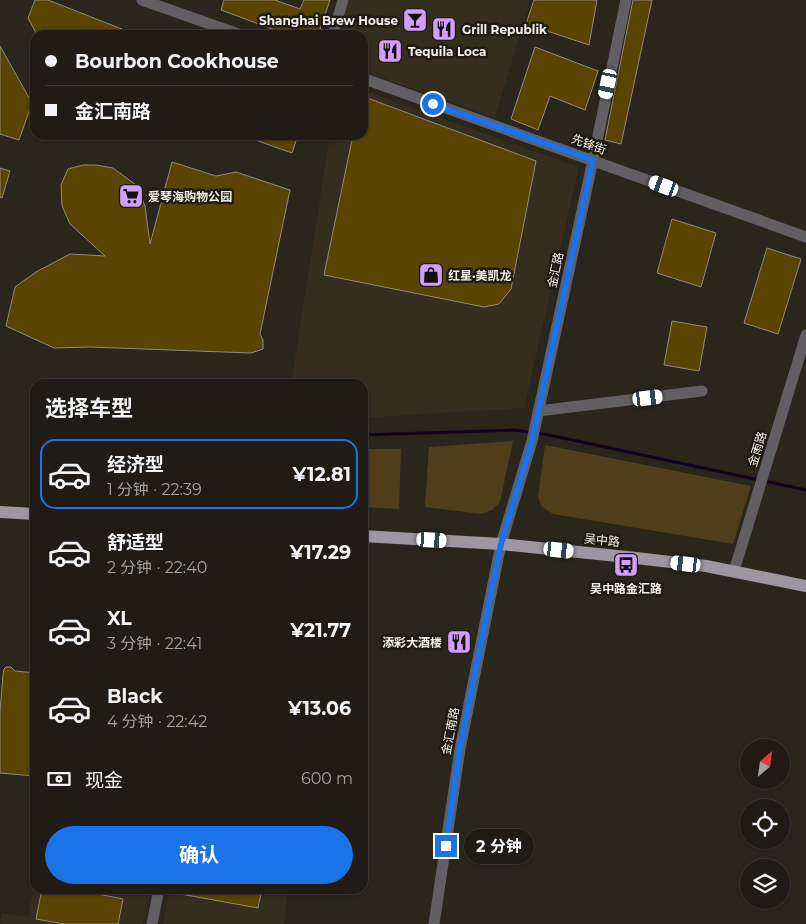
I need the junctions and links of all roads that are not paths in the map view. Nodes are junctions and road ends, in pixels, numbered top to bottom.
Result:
1 (142, 0) edge
2 (344, 0) edge
3 (626, 0) edge
4 (226, 30) edge
5 (335, 30) edge
6 (368, 80) edge
7 (593, 160) junction
8 (806, 237) edge
9 (806, 335) edge
10 (702, 391) dead end
11 (537, 416) junction
12 (0, 512) edge
13 (30, 514) edge
14 (368, 536) edge
15 (501, 544) junction
16 (734, 570) junction
17 (806, 586) edge
18 (158, 894) edge
19 (152, 924) edge
20 (434, 924) edge

1 - 4 street
2 - 5 street
3 - 7 street, 金汇路
6 - 7 street, 先锋街
7 - 8 street, 先锋街
7 - 11 street, 金汇路
9 - 16 street, 金雨路
10 - 11 street
11 - 15 street, 金汇路
12 - 13 main road
14 - 15 main road, 吴中路
15 - 16 main road, 吴中路
15 - 20 street, 金汇南路
16 - 17 main road, 吴中路
18 - 19 street

